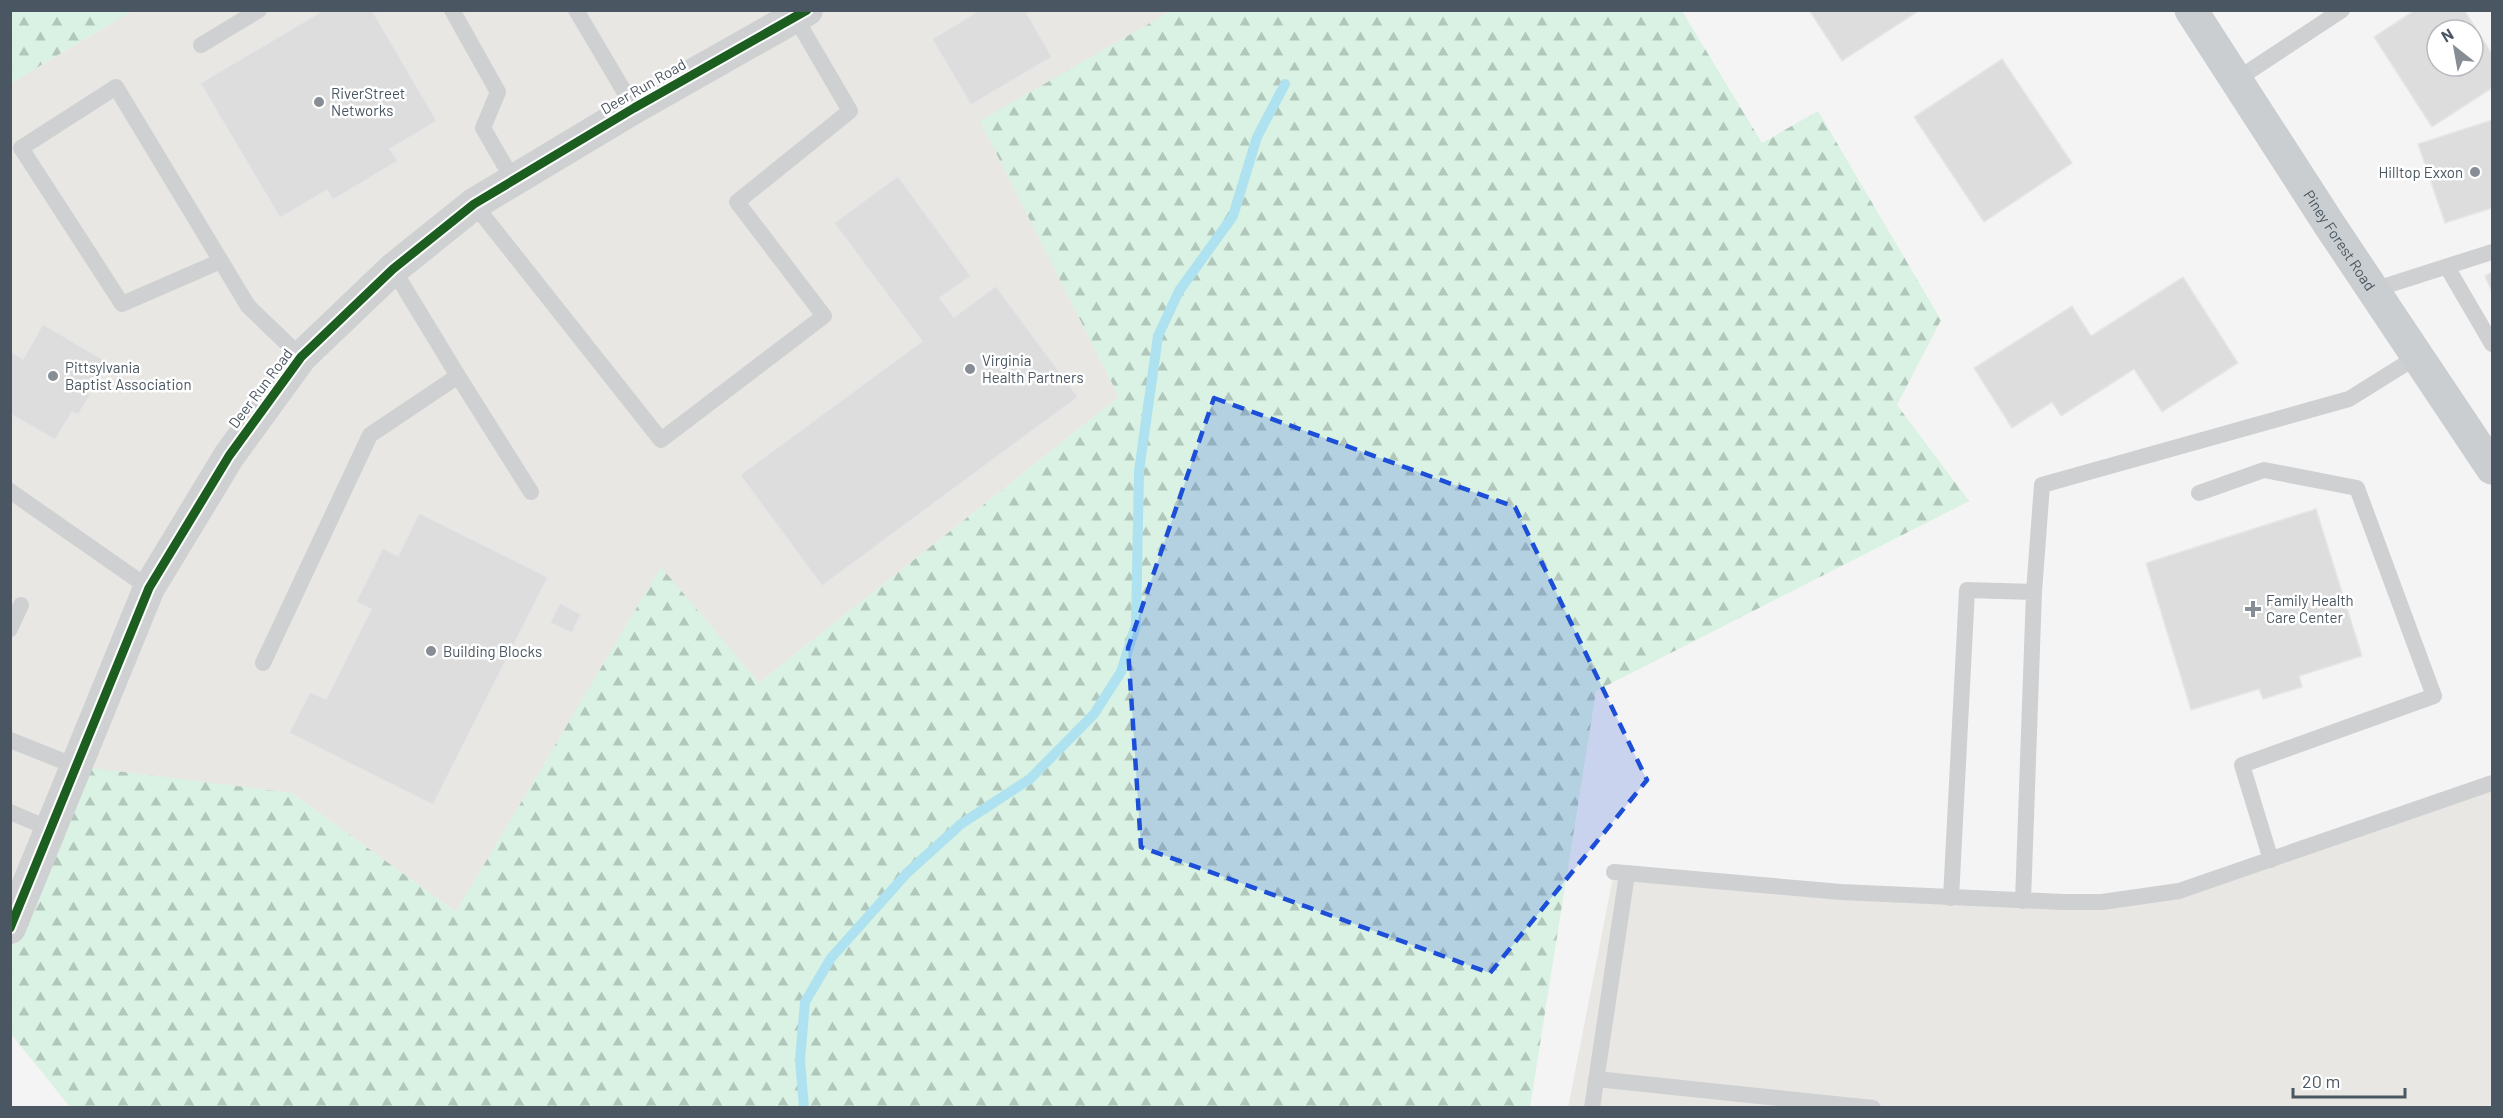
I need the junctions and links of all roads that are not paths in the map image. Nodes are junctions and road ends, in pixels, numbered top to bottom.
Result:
1 (259, 10) edge
2 (452, 10) edge
3 (576, 10) edge
4 (2191, 10) edge
5 (2342, 10) edge
6 (801, 14) edge
7 (201, 45) dead end
8 (2236, 80) junction
9 (634, 108) junction
10 (513, 180) junction
11 (474, 204) junction
12 (2493, 252) edge
13 (221, 261) junction
14 (2447, 267) junction
15 (393, 269) junction
16 (2373, 290) junction
17 (2493, 344) edge
18 (2418, 356) junction
19 (301, 357) junction
20 (458, 376) junction
21 (2493, 468) edge
22 (10, 491) edge
23 (531, 492) dead end
24 (2199, 493) dead end
25 (149, 588) junction
26 (2034, 591) junction
27 (21, 605) dead end
28 (10, 628) edge
29 (263, 663) dead end
30 (10, 740) edge
31 (75, 766) junction
32 (2493, 783) edge
33 (10, 812) edge
34 (50, 829) junction
35 (2271, 860) junction
36 (1952, 898) junction
37 (2023, 901) junction
38 (10, 928) edge
39 (1596, 1080) junction
40 (1592, 1107) edge
41 (1874, 1107) edge

1 - 7 lane
2 - 10 lane
3 - 9 lane
4 - 8 main road, Piney Forest Road
5 - 8 lane
6 - 9 street, Deer Run Road
6 - 11 lane
8 - 16 main road, Piney Forest Road
9 - 10 street, Deer Run Road
10 - 11 street, Deer Run Road
11 - 15 street, Deer Run Road
12 - 14 lane
13 - 13 lane
13 - 19 lane
14 - 16 lane
14 - 17 lane
15 - 19 street, Deer Run Road
15 - 20 lane
16 - 18 main road, Piney Forest Road
18 - 21 main road, Piney Forest Road
18 - 26 lane
19 - 25 street, Deer Run Road
20 - 23 lane
20 - 29 lane
22 - 25 lane
24 - 35 lane
25 - 31 street, Deer Run Road
26 - 36 lane
26 - 37 lane
27 - 28 lane
30 - 31 lane
31 - 34 street, Deer Run Road
32 - 35 lane
33 - 34 lane
34 - 38 street, Deer Run Road
35 - 37 lane
36 - 37 lane
36 - 39 lane
39 - 40 lane
39 - 41 lane

